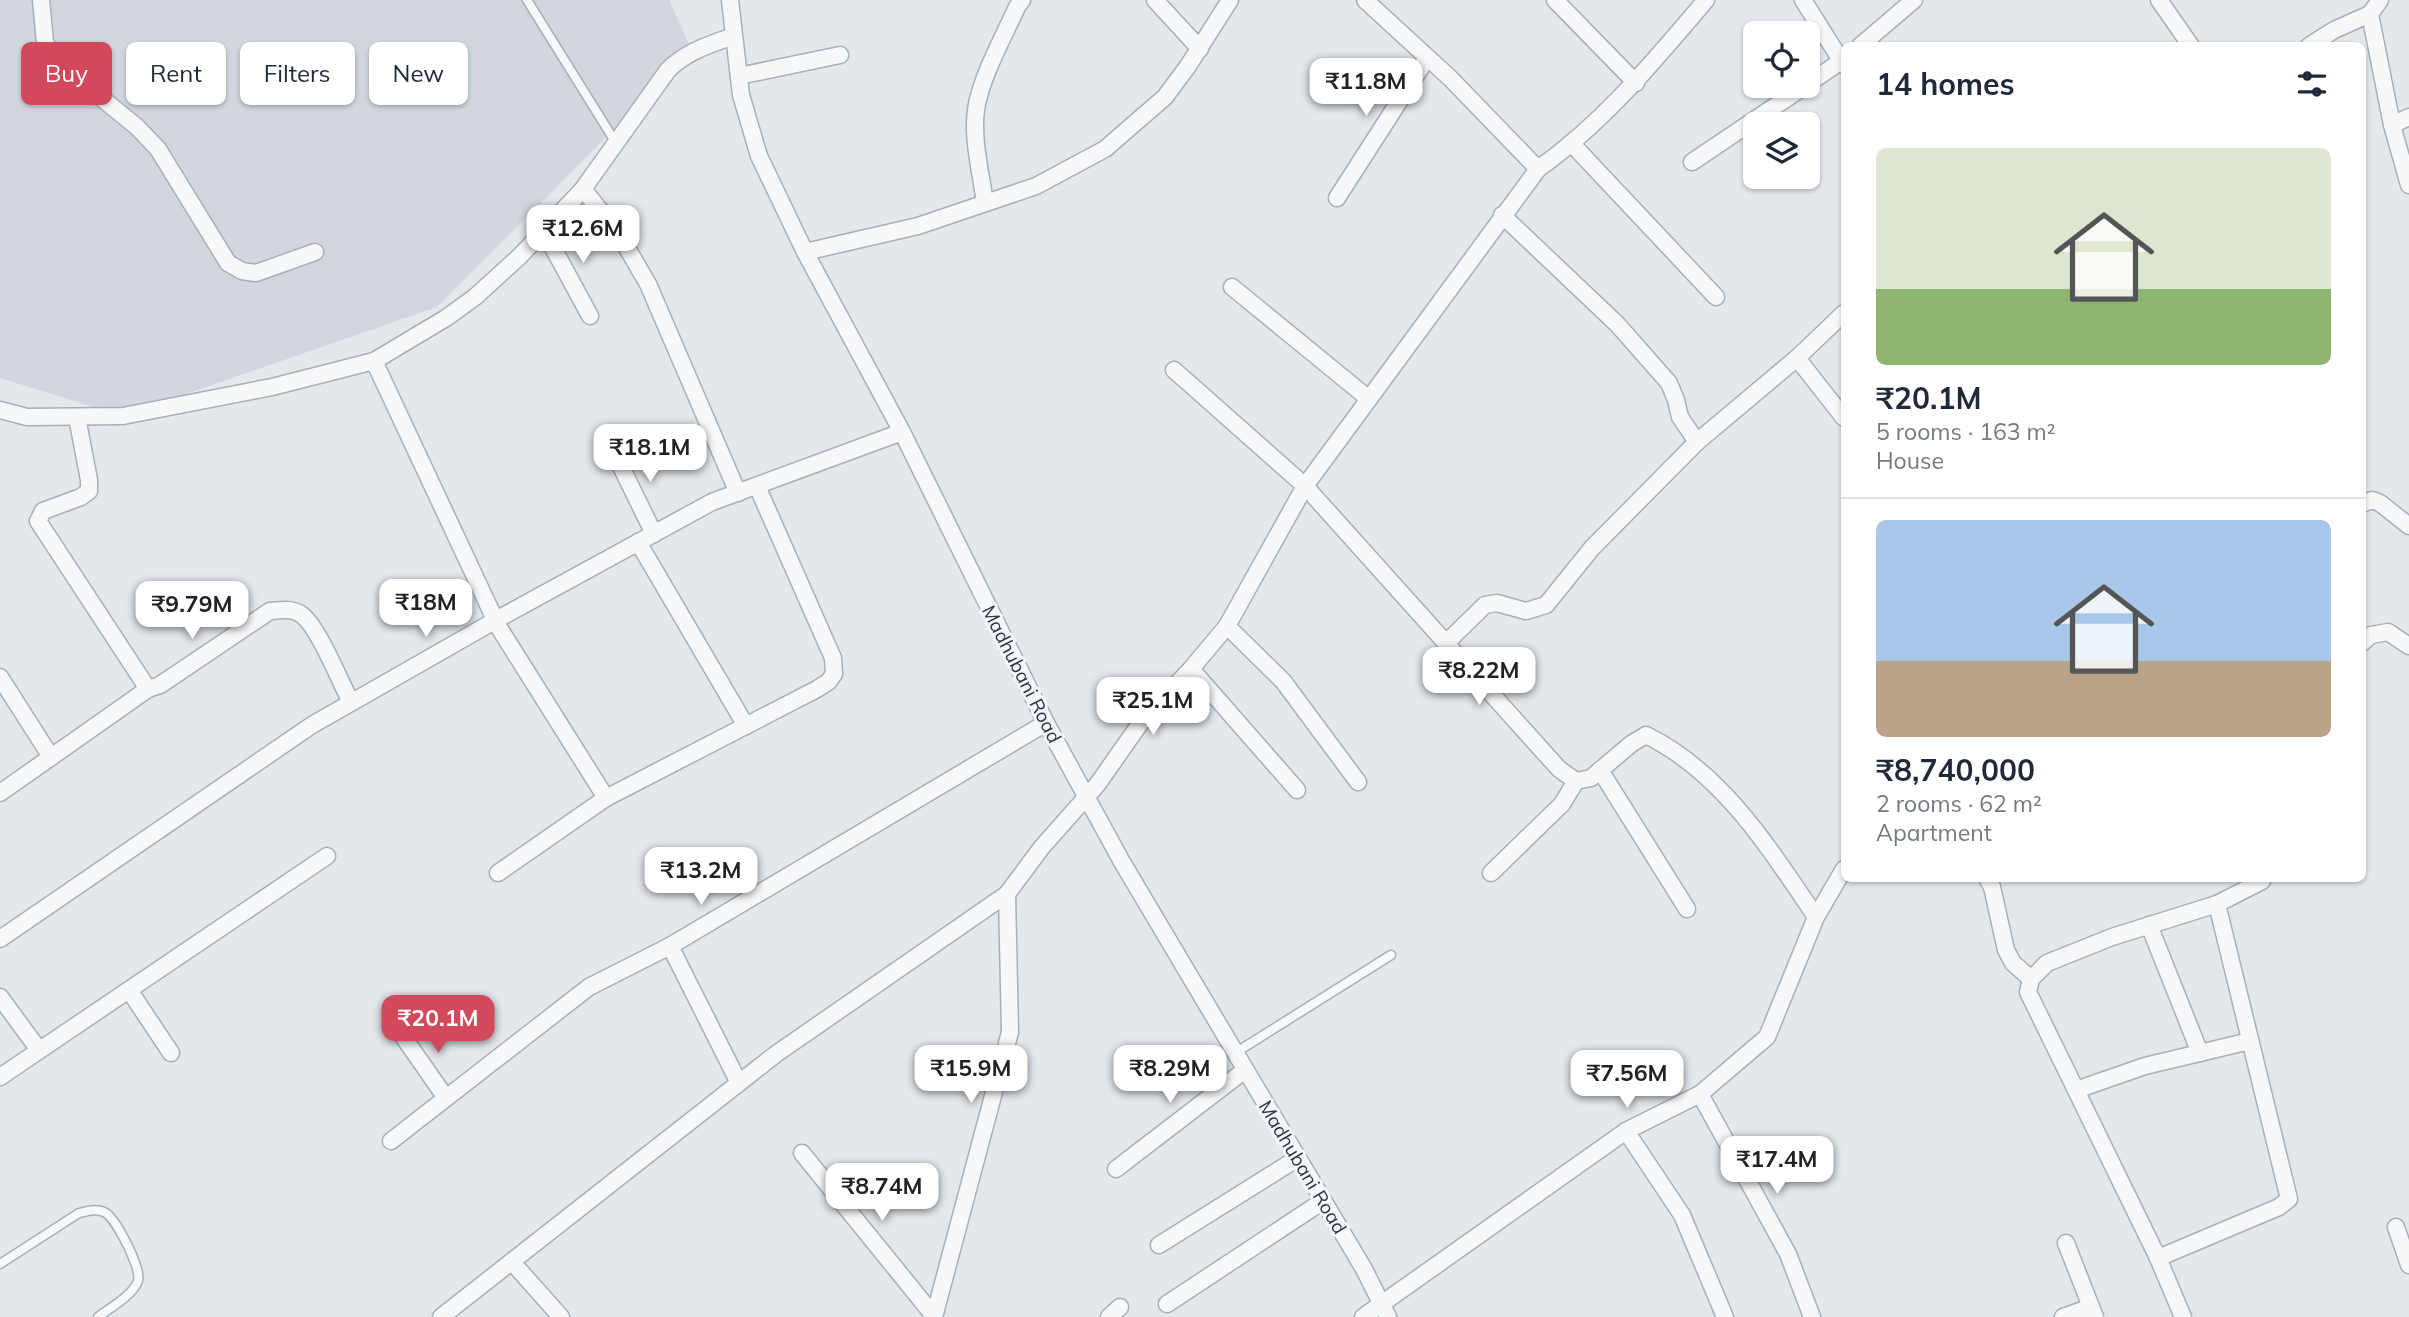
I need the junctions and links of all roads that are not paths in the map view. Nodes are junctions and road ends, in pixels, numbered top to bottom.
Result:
1 (41, 0) edge
2 (527, 0) edge
3 (730, 0) edge
4 (1022, 0) edge
5 (1155, 0) edge
6 (1230, 0) edge
7 (1364, 0) edge
8 (1555, 0) edge
9 (1706, 0) edge
10 (1803, 0) edge
11 (1913, 0) edge
12 (2159, 0) edge
13 (2380, 0) edge
14 (2370, 14) junction
15 (733, 36) junction
16 (1865, 42) edge
17 (2189, 42) edge
18 (2315, 42) edge
19 (1199, 49) junction
20 (839, 55) dead end
21 (1841, 57) edge
22 (1427, 58) junction
23 (1841, 63) edge
24 (739, 76) junction
25 (1820, 76) edge
26 (1636, 83) junction
27 (1787, 98) edge
28 (2409, 117) edge
29 (2392, 125) junction
30 (617, 144) junction
31 (1572, 144) junction
32 (1692, 162) dead end
33 (1538, 169) junction
34 (2409, 185) edge
35 (583, 189) junction
36 (1337, 198) dead end
37 (985, 203) junction
38 (1502, 215) junction
39 (544, 230) junction
40 (316, 252) dead end
41 (805, 252) junction
42 (1232, 287) dead end
43 (1716, 296) dead end
44 (590, 316) dead end
45 (1841, 316) edge
46 (1797, 358) junction
47 (374, 361) junction
48 (1174, 370) dead end
49 (1368, 399) junction
50 (1841, 406) edge
51 (0, 410) edge
52 (77, 417) junction
53 (902, 432) junction
54 (1697, 442) junction
55 (613, 450) dead end
56 (757, 486) junction
57 (1305, 486) junction
58 (738, 493) junction
59 (2366, 502) edge
60 (2409, 526) edge
61 (654, 534) junction
62 (638, 542) junction
63 (496, 620) junction
64 (1227, 626) junction
65 (2366, 639) edge
66 (1446, 643) junction
67 (2409, 646) edge
68 (1191, 669) junction
69 (0, 677) edge
70 (148, 689) junction
71 (351, 702) junction
72 (1046, 723) junction
73 (746, 726) junction
74 (51, 757) junction
75 (1600, 770) junction
76 (1576, 781) junction
77 (1358, 782) dead end
78 (1297, 790) dead end
79 (0, 793) edge
80 (1086, 797) junction
81 (606, 799) junction
82 (327, 856) dead end
83 (498, 873) dead end
84 (1491, 873) dead end
85 (1841, 874) edge
86 (1989, 882) edge
87 (2260, 882) edge
88 (1007, 894) junction
89 (2217, 904) junction
90 (1687, 909) dead end
91 (1816, 917) junction
92 (2149, 925) junction
93 (0, 939) edge
94 (670, 946) junction
95 (1391, 956) dead end
96 (2031, 979) junction
97 (129, 990) junction
98 (0, 997) edge
99 (400, 1032) dead end
100 (2250, 1041) junction
101 (39, 1050) junction
102 (171, 1053) dead end
103 (2200, 1053) junction
104 (1235, 1054) junction
105 (1245, 1070) junction
106 (0, 1077) edge
107 (739, 1083) junction
108 (2076, 1090) junction
109 (1699, 1094) junction
110 (446, 1098) junction
111 (1626, 1131) junction
112 (391, 1142) dead end
113 (802, 1153) dead end
114 (1298, 1158) junction
115 (1116, 1169) dead end
116 (1323, 1201) junction
117 (2396, 1227) dead end
118 (2066, 1243) dead end
119 (1159, 1245) dead end
120 (2158, 1258) junction
121 (512, 1262) junction
122 (0, 1264) edge
123 (2409, 1265) edge
124 (1167, 1304) dead end
125 (1385, 1311) edge
126 (2093, 1312) edge
127 (98, 1317) edge
128 (441, 1317) edge
129 (561, 1317) edge
130 (934, 1317) edge
131 (1363, 1317) edge
132 (1725, 1317) edge
133 (1812, 1317) edge
134 (2063, 1317) edge
135 (2183, 1317) edge

1 - 40 street
2 - 30 lane
3 - 15 street, Madhubani Road
4 - 37 street
5 - 19 street
6 - 19 street
7 - 22 street
8 - 26 street
9 - 26 street
10 - 21 street
11 - 16 street
12 - 17 street
13 - 14 street
14 - 18 street
14 - 29 street
15 - 24 street, Madhubani Road
15 - 30 street
19 - 37 street
20 - 24 street
22 - 33 street
22 - 36 street
23 - 25 street
24 - 41 street, Madhubani Road
26 - 31 street
27 - 32 street
28 - 29 street
29 - 34 street
30 - 35 street
31 - 33 street
31 - 43 street
33 - 38 street
35 - 39 street
35 - 58 street
37 - 41 street
38 - 49 street
38 - 54 street
39 - 44 street
39 - 47 street
41 - 53 street, Madhubani Road
42 - 49 street
45 - 46 street
46 - 50 street
46 - 54 street
47 - 52 street
47 - 63 street
48 - 57 street
49 - 57 street
51 - 52 street
52 - 70 street
53 - 56 street
53 - 72 street, Madhubani Road
54 - 66 street
55 - 61 street
56 - 58 street
56 - 73 street
57 - 64 street
57 - 66 street
58 - 61 street
59 - 60 street
61 - 62 street
62 - 63 street
62 - 73 street
63 - 71 street
63 - 81 street
64 - 68 street
64 - 77 street
65 - 67 street
66 - 76 street
68 - 78 street
68 - 80 street
69 - 74 street
70 - 71 street
70 - 74 street
71 - 93 street
72 - 80 street, Madhubani Road
72 - 94 street
73 - 81 street
74 - 79 street
75 - 76 street
75 - 90 street
75 - 91 street
76 - 84 street
80 - 88 street
80 - 104 street, Madhubani Road
81 - 83 street
82 - 97 street
85 - 91 street
86 - 96 street
87 - 89 street
88 - 107 street
88 - 130 street
89 - 92 street
89 - 100 street
91 - 109 street
92 - 96 street
92 - 103 street
94 - 107 street
94 - 110 street
95 - 104 lane
96 - 108 street
97 - 101 street
97 - 102 street
98 - 101 street
99 - 110 street
100 - 103 street
100 - 120 street
101 - 106 street
103 - 108 street
104 - 105 street, Madhubani Road
105 - 114 street, Madhubani Road
105 - 115 street
107 - 121 street
108 - 120 street
109 - 111 street
109 - 133 street
110 - 112 street
111 - 125 street
111 - 132 street
113 - 130 street
114 - 116 street, Madhubani Road
114 - 119 street
116 - 124 street
116 - 125 street, Madhubani Road
117 - 123 street
118 - 126 street
120 - 135 street
121 - 128 street
121 - 129 street
122 - 127 lane
125 - 131 street
126 - 134 street

